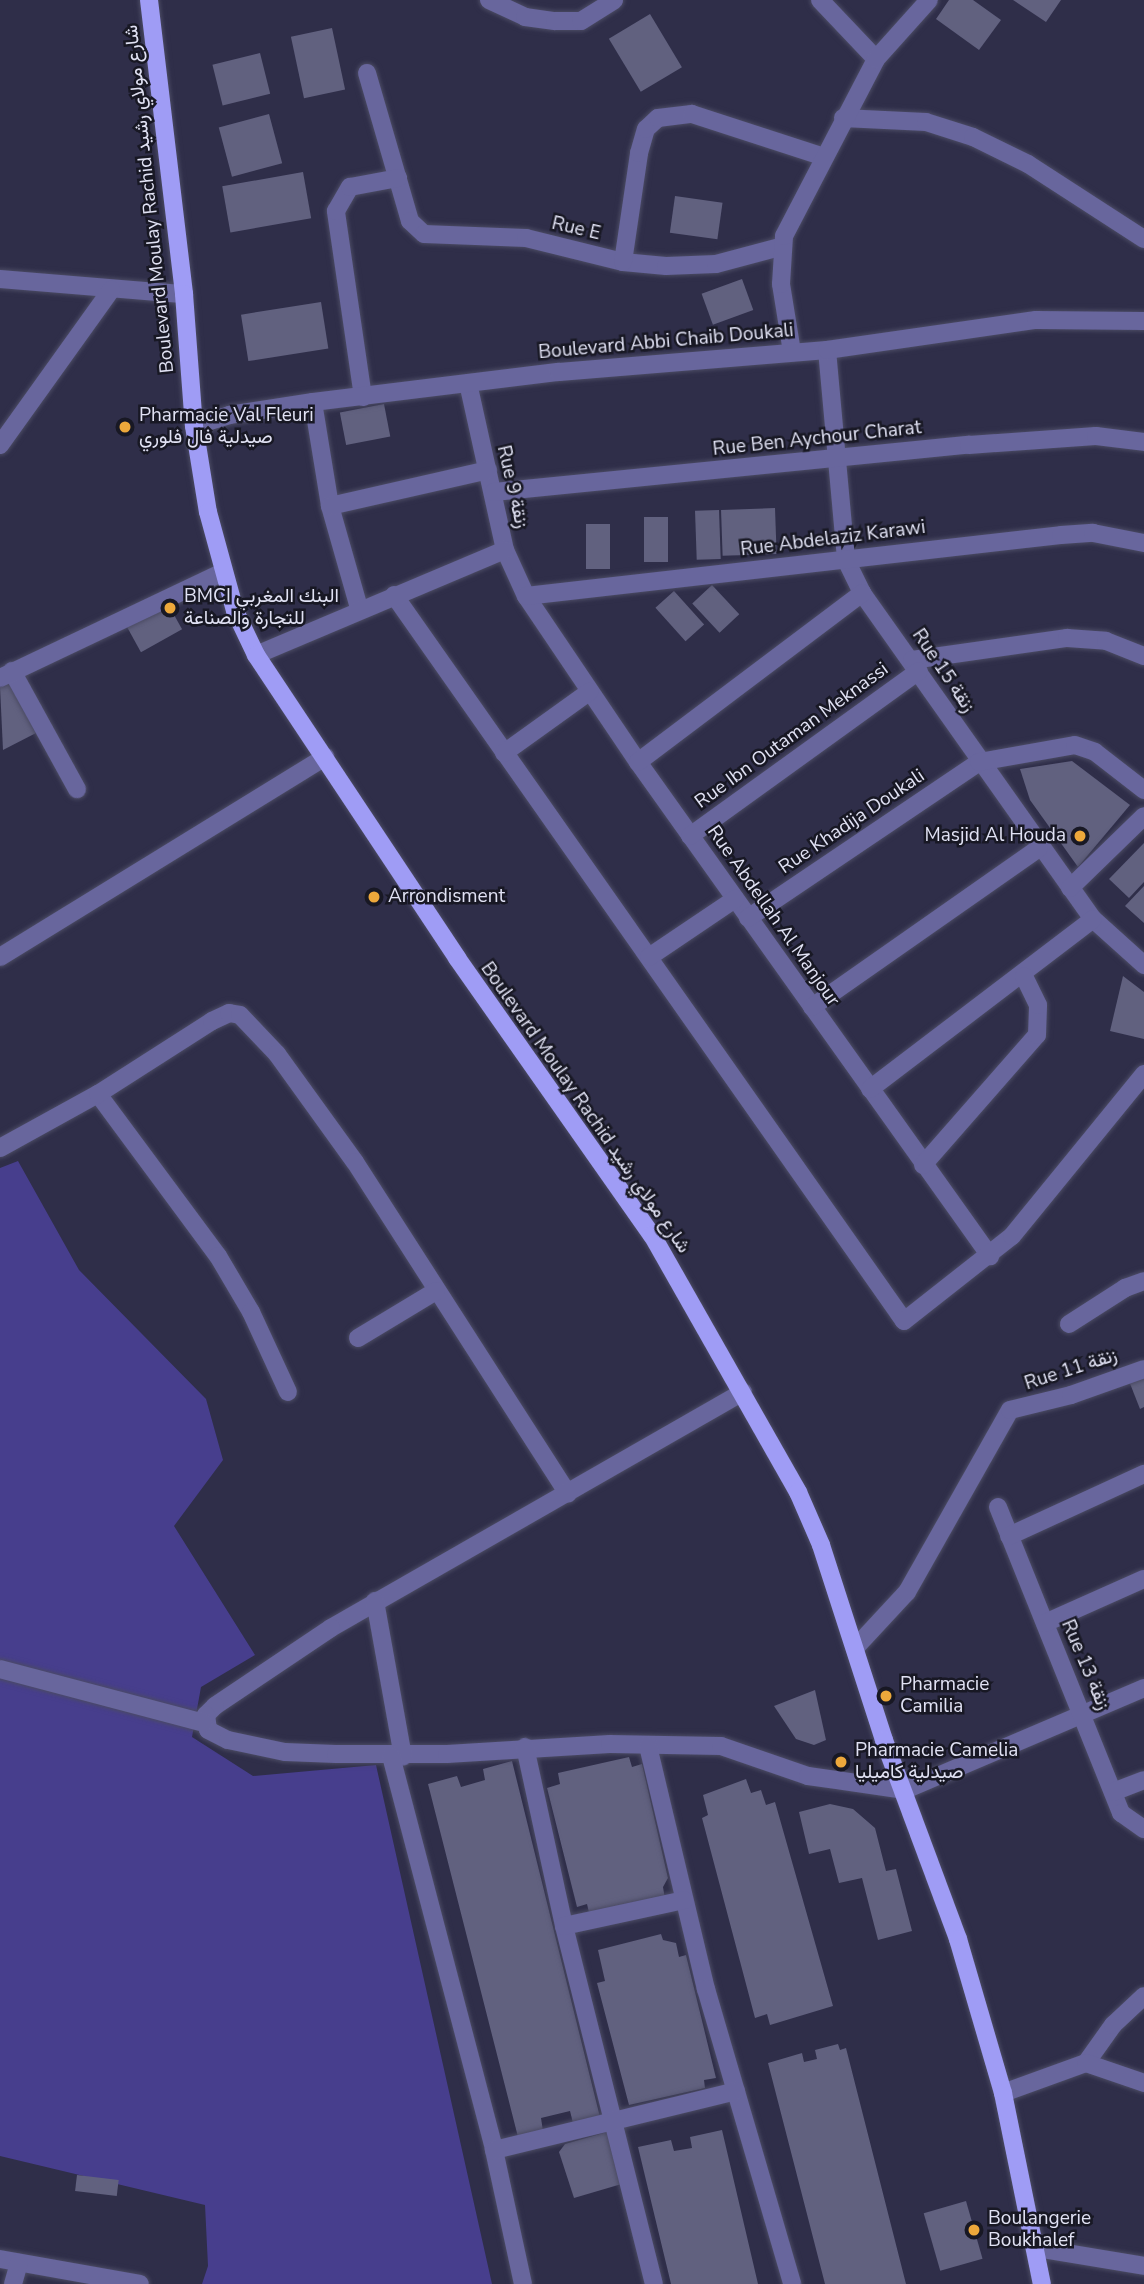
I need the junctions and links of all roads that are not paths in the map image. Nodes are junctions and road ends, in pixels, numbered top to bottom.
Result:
1 (149, 0) edge
2 (489, 0) edge
3 (614, 0) edge
4 (820, 0) edge
5 (929, 0) edge
6 (876, 59) junction
7 (367, 73) dead end
8 (843, 118) junction
9 (824, 157) junction
10 (398, 178) junction
11 (1144, 239) edge
12 (780, 247) junction
13 (623, 262) junction
14 (0, 279) edge
15 (111, 290) junction
16 (184, 294) junction
17 (1144, 321) edge
18 (827, 350) junction
19 (792, 352) junction
20 (468, 383) junction
21 (363, 397) junction
22 (313, 402) junction
23 (194, 426) junction
24 (1144, 442) edge
25 (0, 445) edge
26 (836, 457) junction
27 (488, 470) junction
28 (494, 492) junction
29 (330, 506) junction
30 (1144, 543) edge
31 (505, 550) junction
32 (845, 560) junction
33 (223, 572) junction
34 (862, 593) junction
35 (394, 595) junction
36 (526, 596) junction
37 (359, 608) junction
38 (256, 655) junction
39 (1144, 656) edge
40 (915, 666) junction
41 (6, 674) edge
42 (589, 692) junction
43 (504, 753) junction
44 (325, 757) junction
45 (638, 762) junction
46 (979, 762) junction
47 (76, 789) dead end
48 (1144, 790) edge
49 (1144, 816) edge
50 (690, 836) junction
51 (1039, 848) junction
52 (1070, 888) junction
53 (735, 899) junction
54 (748, 918) junction
55 (1093, 919) junction
56 (0, 957) edge
57 (649, 957) junction
58 (1144, 965) edge
59 (1024, 976) junction
60 (812, 1007) junction
61 (1144, 1074) edge
62 (870, 1089) junction
63 (98, 1094) junction
64 (0, 1149) edge
65 (923, 1165) junction
66 (990, 1256) junction
67 (1144, 1281) edge
68 (436, 1291) junction
69 (1069, 1324) dead end
70 (358, 1338) dead end
71 (1144, 1369) edge
72 (288, 1392) dead end
73 (743, 1392) junction
74 (1144, 1474) edge
75 (568, 1494) junction
76 (998, 1507) dead end
77 (1009, 1536) junction
78 (1144, 1579) edge
79 (375, 1601) junction
80 (1045, 1623) junction
81 (855, 1648) junction
82 (0, 1669) edge
83 (1144, 1688) edge
84 (1084, 1715) junction
85 (204, 1723) junction
86 (648, 1746) junction
87 (525, 1747) junction
88 (397, 1756) junction
89 (1144, 1780) edge
90 (905, 1790) junction
91 (1113, 1792) junction
92 (1144, 1829) edge
93 (684, 1900) junction
94 (564, 1926) junction
95 (1144, 1996) edge
96 (1086, 2063) junction
97 (1144, 2083) edge
98 (736, 2091) junction
99 (1003, 2093) junction
100 (613, 2122) junction
101 (494, 2150) junction
102 (1037, 2248) junction
103 (0, 2259) edge
104 (19, 2263) junction
105 (1144, 2266) edge
106 (13, 2284) edge
107 (139, 2284) edge
108 (523, 2284) edge
109 (654, 2284) edge
110 (792, 2284) edge
111 (1042, 2284) edge

1 - 16 main road, Boulevard Moulay Rachid شارع مولاي رشيد
2 - 3 street
4 - 6 street
5 - 6 street
6 - 8 street
7 - 10 street, Rue E
8 - 9 street
8 - 11 street
9 - 12 street
9 - 13 street
10 - 13 street, Rue E
10 - 21 street
12 - 13 street, Rue E
12 - 19 street
14 - 15 street
15 - 16 street
15 - 25 street
16 - 23 main road, Boulevard Moulay Rachid شارع مولاي رشيد
17 - 18 street, Boulevard Abbi Chaib Doukali
18 - 19 street, Boulevard Abbi Chaib Doukali
18 - 26 street, Rue 15 زنقة
19 - 20 street, Boulevard Abbi Chaib Doukali
20 - 21 street, Boulevard Abbi Chaib Doukali
20 - 27 street, Rue 9 زنقة
21 - 22 street, Boulevard Abbi Chaib Doukali
22 - 23 street, Boulevard Abbi Chaib Doukali
22 - 29 street
23 - 33 main road, Boulevard Moulay Rachid شارع مولاي رشيد
24 - 26 street, Rue Ben Aychour Charat
26 - 28 street, Rue Ben Aychour Charat
26 - 32 street, Rue 15 زنقة
27 - 28 street, Rue 9 زنقة
27 - 29 street
28 - 31 street, Rue 9 زنقة
29 - 37 street
30 - 32 street, Rue Abdelaziz Karawi
31 - 35 street
31 - 36 street, Rue 9 زنقة
32 - 34 street, Rue 15 زنقة
32 - 36 street, Rue Abdelaziz Karawi
33 - 38 main road, Boulevard Moulay Rachid شارع مولاي رشيد
33 - 41 street
34 - 40 street, Rue 15 زنقة
34 - 45 street
35 - 37 street
35 - 43 street
36 - 42 street, Rue Abdellah Al Manjour
37 - 38 street
38 - 44 main road, Boulevard Moulay Rachid شارع مولاي رشيد
39 - 40 street
40 - 46 street, Rue 15 زنقة
40 - 50 street, Rue Ibn Outaman Meknassi
41 - 47 street
42 - 43 street
42 - 45 street, Rue Abdellah Al Manjour
43 - 57 street
44 - 56 street
44 - 73 main road, Boulevard Moulay Rachid شارع مولاي رشيد
45 - 50 street, Rue Abdellah Al Manjour
46 - 48 street
46 - 51 street, Rue 15 زنقة
46 - 54 street, Rue Khadija Doukali
49 - 52 street
50 - 53 street, Rue Abdellah Al Manjour
51 - 52 street, Rue 15 زنقة
51 - 60 street
52 - 55 street, Rue 15 زنقة
53 - 54 street, Rue Abdellah Al Manjour
53 - 57 street
54 - 60 street, Rue Abdellah Al Manjour
55 - 58 street, Rue 15 زنقة
55 - 59 street
57 - 66 street
59 - 62 street
59 - 65 street
60 - 62 street, Rue Abdellah Al Manjour
61 - 66 street
62 - 65 street, Rue Abdellah Al Manjour
63 - 64 street
63 - 68 street
63 - 72 street
65 - 66 street, Rue Abdellah Al Manjour
67 - 69 street
68 - 70 street
68 - 75 street
71 - 81 street, Rue 11 زنقة
73 - 75 street
73 - 81 main road, Boulevard Moulay Rachid شارع مولاي رشيد
74 - 77 street
75 - 79 street
76 - 77 street, Rue 13 زنقة
77 - 80 street, Rue 13 زنقة
78 - 80 street
79 - 85 street
79 - 88 street
80 - 84 street, Rue 13 زنقة
81 - 90 main road, Boulevard Moulay Rachid شارع مولاي رشيد
82 - 85 street
83 - 84 street
84 - 90 street
84 - 91 street, Rue 13 زنقة
85 - 88 street
86 - 87 street
86 - 90 street
86 - 93 street
87 - 88 street
87 - 94 street
88 - 101 street
89 - 91 street
90 - 99 main road, Boulevard Moulay Rachid شارع مولاي رشيد
91 - 92 street, Rue 13 زنقة
93 - 94 street
93 - 98 street
94 - 100 street
95 - 96 street
96 - 97 street
96 - 99 street
98 - 100 street
98 - 110 street
99 - 102 main road, Boulevard Moulay Rachid شارع مولاي رشيد
100 - 101 street
100 - 109 street
101 - 108 street
102 - 105 street
102 - 111 main road, Boulevard Moulay Rachid شارع مولاي رشيد
103 - 104 street
104 - 106 street
104 - 107 street

